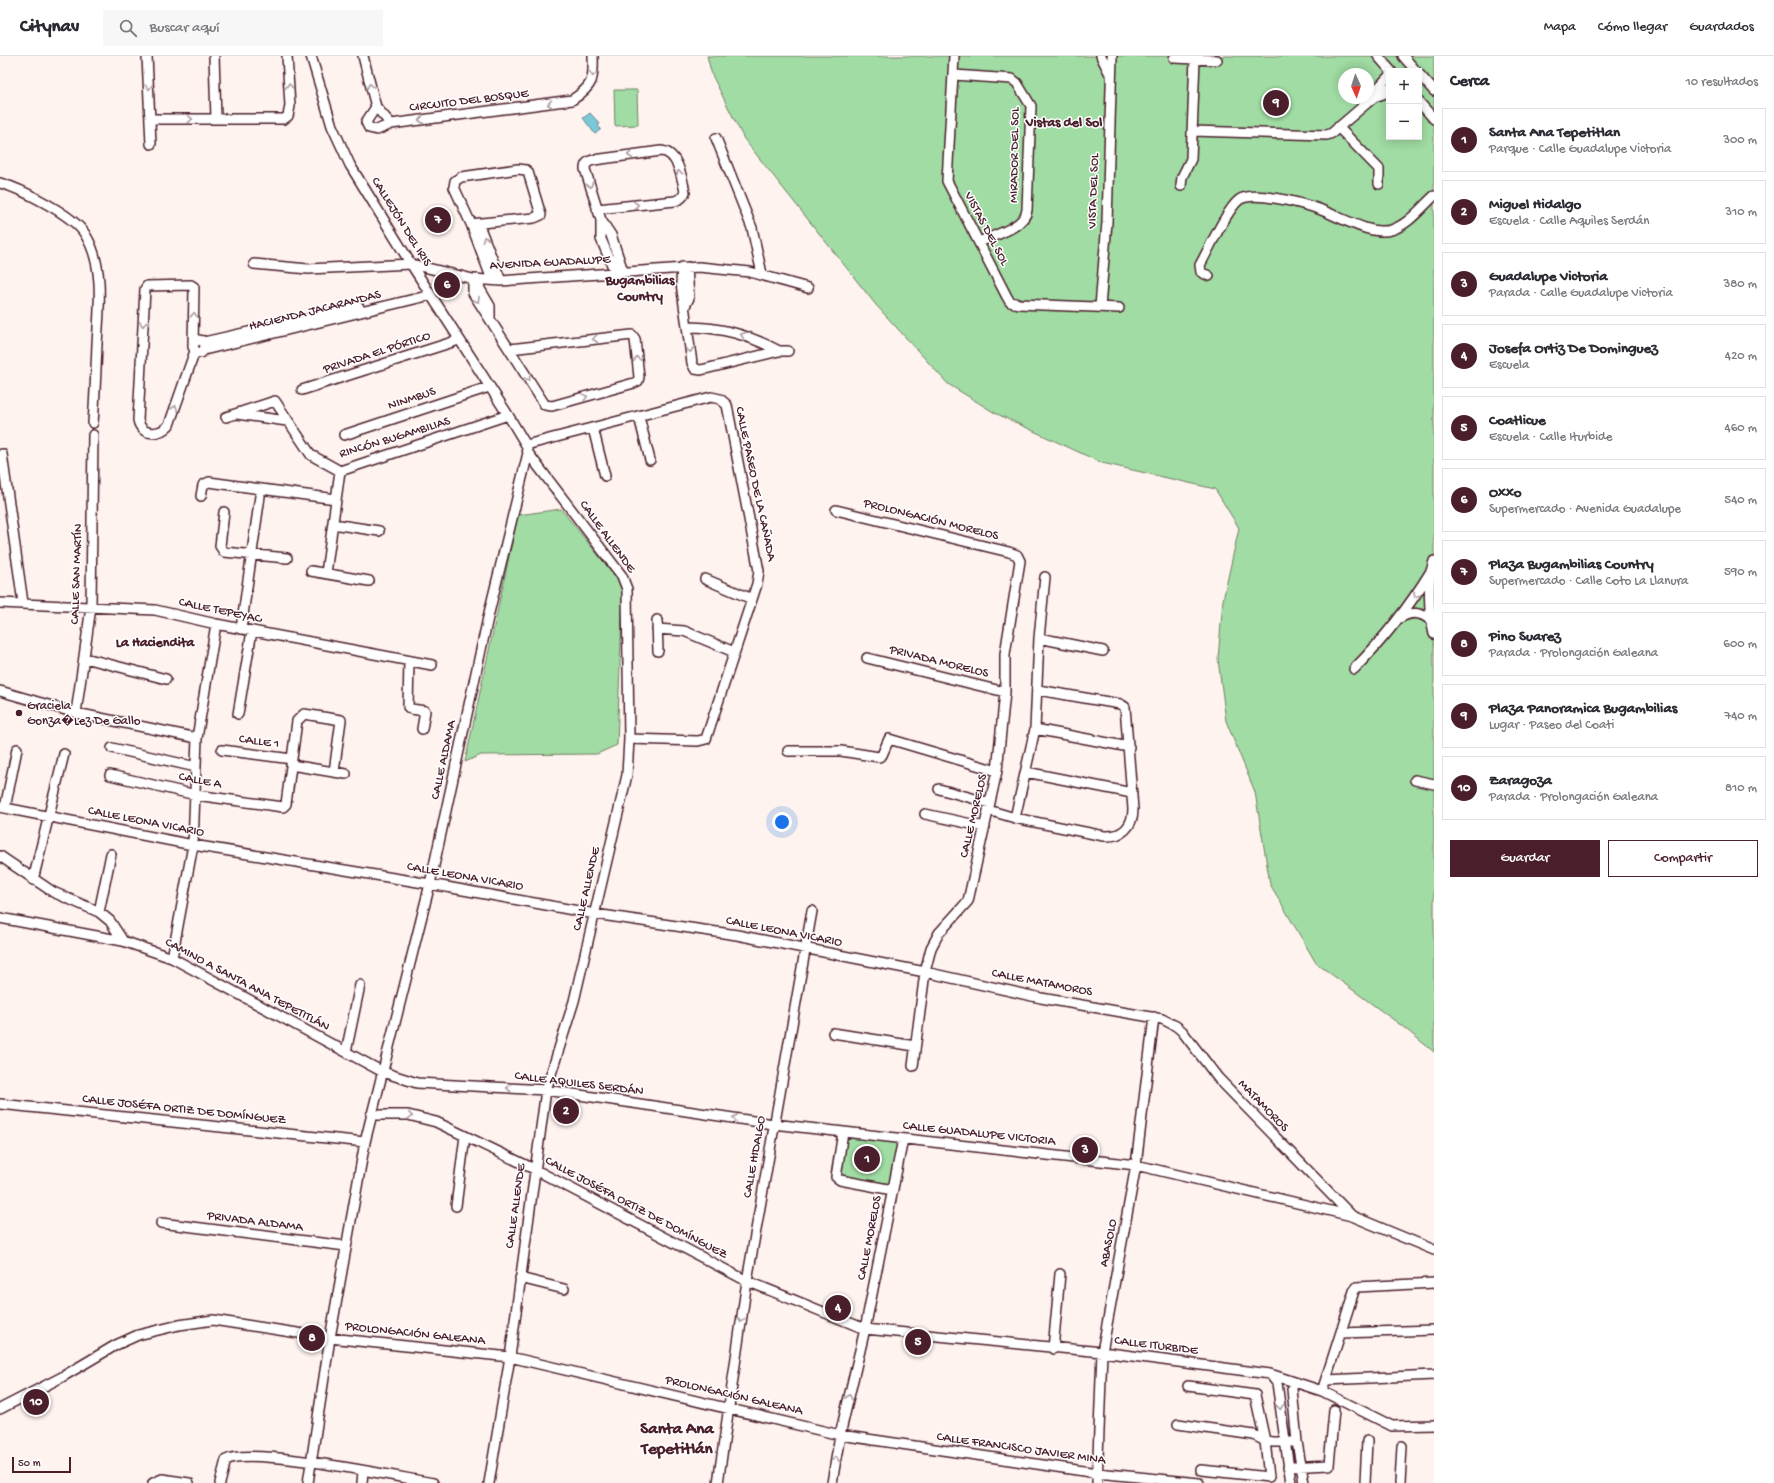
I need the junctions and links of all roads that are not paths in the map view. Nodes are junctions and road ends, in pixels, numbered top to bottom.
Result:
1 (147, 56) edge
2 (214, 56) edge
3 (287, 56) edge
4 (311, 56) edge
5 (363, 56) edge
6 (593, 56) edge
7 (954, 56) edge
8 (1101, 56) edge
9 (1112, 56) edge
10 (1378, 56) edge
11 (1403, 56) edge
12 (1174, 58) dead end
13 (1195, 59) junction
14 (1216, 60) dead end
15 (1388, 68) edge
16 (1413, 68) edge
17 (954, 74) junction
18 (1111, 75) junction
19 (1422, 77) edge
20 (1386, 79) edge
21 (1434, 91) edge
22 (1386, 92) edge
23 (1374, 97) joint
24 (1366, 104) edge
25 (1421, 104) edge
26 (376, 107) junction
27 (216, 118) junction
28 (150, 119) junction
29 (1434, 119) edge
30 (391, 124) junction
31 (1338, 127) junction
32 (1192, 131) junction
33 (716, 138) dead end
34 (151, 144) dead end
35 (0, 183) edge
36 (1379, 184) dead end
37 (1181, 186) dead end
38 (1434, 196) edge
39 (598, 209) junction
40 (475, 224) junction
41 (979, 242) junction
42 (254, 264) dead end
43 (411, 264) junction
44 (684, 267) junction
45 (619, 272) junction
46 (762, 274) junction
47 (1209, 276) dead end
48 (476, 279) junction
49 (497, 281) junction
50 (808, 288) dead end
51 (430, 293) junction
52 (1100, 307) junction
53 (1119, 308) dead end
54 (687, 328) junction
55 (459, 340) junction
56 (194, 348) junction
57 (510, 349) junction
58 (489, 387) junction
59 (302, 390) dead end
60 (237, 414) junction
61 (508, 415) junction
62 (226, 417) dead end
63 (639, 417) junction
64 (287, 421) junction
65 (93, 423) dead end
66 (593, 428) junction
67 (92, 435) dead end
68 (344, 435) dead end
69 (527, 449) junction
70 (2, 454) dead end
71 (650, 460) dead end
72 (340, 471) junction
73 (605, 476) dead end
74 (201, 496) dead end
75 (260, 496) dead end
76 (336, 499) junction
77 (836, 510) dead end
78 (224, 512) dead end
79 (333, 524) junction
80 (379, 531) dead end
81 (252, 554) junction
82 (1019, 557) joint
83 (287, 558) dead end
84 (1434, 561) edge
85 (311, 570) dead end
86 (1431, 571) junction
87 (326, 573) junction
88 (1045, 577) dead end
89 (705, 579) dead end
90 (369, 580) dead end
91 (752, 599) junction
92 (0, 603) edge
93 (23, 603) junction
94 (91, 607) junction
95 (1400, 618) junction
96 (1430, 621) junction
97 (216, 624) junction
98 (241, 629) junction
99 (252, 631) junction
100 (1434, 634) edge
101 (1039, 638) junction
102 (658, 651) dead end
103 (1103, 651) dead end
104 (734, 652) junction
105 (85, 658) junction
106 (867, 658) dead end
107 (410, 661) junction
108 (432, 665) dead end
109 (1354, 669) dead end
110 (166, 679) dead end
111 (1038, 690) junction
112 (0, 691) edge
113 (1005, 692) junction
114 (76, 713) junction
115 (238, 714) dead end
116 (422, 729) dead end
117 (1035, 729) junction
118 (197, 738) junction
119 (629, 739) junction
120 (1129, 747) junction
121 (112, 748) dead end
122 (17, 749) dead end
123 (222, 750) dead end
124 (788, 751) dead end
125 (64, 754) dead end
126 (292, 762) junction
127 (196, 767) junction
128 (997, 771) junction
129 (334, 772) junction
130 (1026, 772) junction
131 (346, 774) dead end
132 (110, 775) dead end
133 (1415, 780) dead end
134 (1434, 784) edge
135 (939, 789) dead end
136 (1132, 792) junction
137 (196, 795) junction
138 (989, 807) junction
139 (3, 808) edge
140 (925, 814) dead end
141 (50, 816) junction
142 (1015, 818) junction
143 (984, 827) junction
144 (193, 845) junction
145 (111, 854) dead end
146 (0, 856) edge
147 (33, 880) junction
148 (430, 884) junction
149 (812, 911) dead end
150 (99, 912) junction
151 (595, 914) junction
152 (0, 918) edge
153 (123, 942) junction
154 (806, 949) junction
155 (172, 958) junction
156 (925, 972) junction
157 (360, 985) dead end
158 (1154, 1017) junction
159 (833, 1033) dead end
160 (915, 1046) junction
161 (346, 1052) junction
162 (913, 1066) dead end
163 (383, 1072) junction
164 (546, 1090) junction
165 (0, 1104) edge
166 (371, 1115) junction
167 (773, 1124) junction
168 (843, 1132) junction
169 (465, 1136) junction
170 (903, 1139) junction
171 (365, 1142) junction
172 (1136, 1165) junction
173 (534, 1170) junction
174 (892, 1190) junction
175 (456, 1206) dead end
176 (1352, 1216) junction
177 (161, 1224) dead end
178 (346, 1246) junction
179 (1434, 1250) edge
180 (1060, 1274) dead end
181 (520, 1278) junction
182 (747, 1281) junction
183 (1434, 1283) edge
184 (564, 1289) dead end
185 (865, 1330) junction
186 (1434, 1330) edge
187 (1341, 1333) junction
188 (330, 1338) junction
189 (1053, 1349) junction
190 (1102, 1352) junction
191 (510, 1358) junction
192 (1270, 1374) junction
193 (1434, 1375) edge
194 (1326, 1380) junction
195 (1188, 1386) dead end
196 (1292, 1389) dead end
197 (1322, 1391) junction
198 (728, 1408) junction
199 (0, 1409) edge
200 (1334, 1410) dead end
201 (1178, 1424) dead end
202 (1434, 1425) edge
203 (840, 1435) junction
204 (1265, 1441) junction
205 (1367, 1441) dead end
206 (1284, 1442) junction
207 (1297, 1442) junction
208 (1402, 1446) dead end
209 (311, 1462) junction
210 (1288, 1467) junction
211 (1301, 1467) junction
212 (1201, 1470) dead end
213 (363, 1472) junction
214 (1097, 1478) edge
215 (153, 1482) edge
216 (189, 1483) edge
217 (220, 1483) edge
218 (308, 1483) edge
219 (362, 1483) edge
220 (433, 1483) edge
221 (489, 1483) edge
222 (718, 1483) edge
223 (832, 1483) edge
224 (1199, 1483) edge
225 (1291, 1483) edge
226 (1304, 1483) edge
227 (1365, 1483) edge
228 (1400, 1483) edge

1 -> 28 street
2 - 27 street
27 -> 3 street
4 - 43 street, CALLEJÓN DEL IRIS
26 -> 5 street
6 -> 30 street, CIRCUITO DEL BOSQUE
7 - 17 street, VISTAS DEL SOL
8 - 18 street, VISTA DEL SOL
9 - 18 street, VISTA DEL SOL
10 - 15 street
11 - 16 street
12 - 13 street
13 - 14 street
13 - 32 street
17 - 41 street, VISTAS DEL SOL
17 - 41 street, MIRADOR DEL SOL
18 - 52 street, VISTA DEL SOL
19 - 21 street
20 - 23 street
22 - 23 street
24 - 31 street
25 - 29 street
26 - 30 street
26 - 30 street, CIRCUITO DEL BOSQUE
28 -> 27 street
28 - 34 street
31 - 32 street
31 - 36 street
32 - 37 street
33 - 46 street
35 - 65 street
38 - 47 street
39 -> 39 street
39 - 45 street
40 - 40 street
40 - 49 street
41 - 52 street, VISTAS DEL SOL
42 - 43 street, AVENIDA GUADALUPE
43 - 48 street, AVENIDA GUADALUPE
43 - 51 street, CALLEJÓN DEL IRIS
44 - 45 street, AVENIDA GUADALUPE
44 - 46 street, AVENIDA GUADALUPE
44 - 54 street
45 - 49 street, AVENIDA GUADALUPE
46 - 50 street, AVENIDA GUADALUPE
48 - 49 street, AVENIDA GUADALUPE
48 - 57 street
51 - 55 street, CALLEJÓN DEL IRIS
51 - 56 street, HACIENDA JACARANDAS
52 - 53 street, VISTAS DEL SOL
54 -> 54 street
55 - 58 street, CALLEJÓN DEL IRIS
55 - 59 street, PRIVADA EL PÓRTICO
56 -> 56 street
57 -> 57 street
58 - 61 street, CALLEJÓN DEL IRIS
58 - 68 street, NINMBUS
60 - 62 street, RINCÓN BUGAMBILIAS
60 - 64 street
60 - 64 street, RINCÓN BUGAMBILIAS
61 - 69 street, CALLEJÓN DEL IRIS
61 - 72 street, RINCÓN BUGAMBILIAS
63 - 66 street, CALLE PASEO DE LA CAÑADA
63 - 71 street
63 - 91 street, CALLE PASEO DE LA CAÑADA
64 - 72 street, RINCÓN BUGAMBILIAS
66 - 69 street, CALLE PASEO DE LA CAÑADA
66 - 73 street
67 - 94 street, CALLE SAN MARTÍN
69 - 119 street, CALLE ALLENDE
69 - 148 street, CALLE ALDAMA
70 - 93 street
72 - 76 street
74 - 76 street
75 - 81 street
76 - 79 street
77 - 82 street, PROLONGACIÓN MORELOS
78 - 81 street
79 - 80 street
79 - 87 street
81 - 83 street
81 - 98 street
82 - 113 street, CALLE MORELOS
84 - 86 street
85 - 87 street
86 -> 95 street
86 - 96 street
87 - 90 street
88 - 101 street
89 - 91 street
91 - 104 street, CALLE PASEO DE LA CAÑADA
92 - 93 street, CALLE TEPEYAC
93 - 94 street, CALLE TEPEYAC
94 - 97 street, CALLE TEPEYAC
94 - 105 street, CALLE SAN MARTÍN
95 - 96 street
95 - 109 street
96 - 100 street
97 - 98 street, CALLE TEPEYAC
97 - 118 street
98 - 99 street, CALLE TEPEYAC
99 - 107 street, CALLE TEPEYAC
99 - 115 street
101 - 103 street
101 - 111 street
102 - 104 street
104 - 119 street, CALLE PASEO DE LA CAÑADA
105 - 110 street
105 - 114 street, CALLE SAN MARTÍN
106 - 113 street, PRIVADA MORELOS
107 - 108 street, CALLE TEPEYAC
107 - 116 street
111 - 117 street
111 - 120 street
112 - 114 street
113 - 128 street, CALLE MORELOS
114 - 118 street
117 - 120 street
117 - 130 street
118 - 127 street
119 - 151 street, CALLE ALLENDE
120 - 136 street
121 - 127 street
122 - 139 street
123 - 126 street, CALLE 1
124 - 128 street
125 - 141 street
126 - 129 street, CALLE 1
126 - 129 street
126 - 137 street, CALLE A
127 - 137 street
128 - 138 street, CALLE MORELOS
129 - 131 street, CALLE 1
130 - 136 street
130 - 142 street
132 - 137 street, CALLE A
133 - 134 street
135 - 138 street
136 - 142 street
137 - 144 street
138 - 142 street
138 - 143 street, CALLE MORELOS
139 - 141 street, CALLE LEONA VICARIO
140 - 143 street
141 - 144 street, CALLE LEONA VICARIO
141 - 147 street
143 - 156 street, CALLE MORELOS
144 - 148 street, CALLE LEONA VICARIO
144 - 155 street
145 - 150 street
146 - 147 street
147 - 150 street
148 - 151 street, CALLE LEONA VICARIO
148 - 163 street, CALLE ALDAMA
149 - 154 street, CALLE HIDALGO
150 - 153 street
151 - 154 street, CALLE LEONA VICARIO
151 - 164 street, CALLE ALLENDE
152 - 153 street, CAMINO A SANTA ANA TEPETITLÁN
153 - 155 street, CAMINO A SANTA ANA TEPETITLÁN
154 - 156 street, CALLE LEONA VICARIO
154 - 167 street, CALLE HIDALGO
155 - 161 street, CAMINO A SANTA ANA TEPETITLÁN
156 - 158 street, CALLE MATAMOROS
156 - 160 street, CALLE MORELOS
157 - 161 street
158 - 172 street, ABASOLO
158 - 176 street, MATAMOROS
159 - 160 street
160 - 162 street, CALLE MORELOS
161 - 163 street, CAMINO A SANTA ANA TEPETITLÁN
164 -> 163 street, CALLE AQUILES SERDÁN
163 - 166 street, CALLE ALDAMA
167 -> 164 street, CALLE AQUILES SERDÁN
164 - 173 street, CALLE ALLENDE
165 - 171 street, CALLE JOSÉFA ORTIZ DE DOMÍNGUEZ
166 -> 169 street, CALLE JOSÉFA ORTIZ DE DOMÍNGUEZ
166 - 171 street, CALLE ALDAMA
167 - 168 street, CALLE GUADALUPE VICTORIA
167 - 182 street, CALLE HIDALGO
168 - 170 street, CALLE GUADALUPE VICTORIA
168 - 174 street
169 - 173 street, CALLE JOSÉFA ORTIZ DE DOMÍNGUEZ
169 - 175 street
170 - 172 street, CALLE GUADALUPE VICTORIA
170 - 174 street, CALLE MORELOS
171 - 178 street, CALLE ALDAMA
172 - 176 street, CALLE GUADALUPE VICTORIA
172 - 190 street, ABASOLO
173 - 181 street, CALLE ALLENDE
173 - 182 street, CALLE JOSÉFA ORTIZ DE DOMÍNGUEZ
174 - 185 street, CALLE MORELOS
176 - 179 street
177 - 178 street, PRIVADA ALDAMA
178 - 188 street, CALLE ALDAMA
180 - 189 street
181 - 184 street
181 - 191 street, CALLE ALLENDE
182 - 185 street, CALLE JOSÉFA ORTIZ DE DOMÍNGUEZ
182 -> 198 street, CALLE HIDALGO
183 - 187 street
185 - 189 street, CALLE ITURBIDE
203 -> 185 street, CALLE MORELOS
186 - 187 street
187 - 194 street
188 - 191 street, PROLONGACIÓN GALEANA
188 - 199 street, PROLONGACIÓN GALEANA
188 - 209 street, CALLE ALDAMA
189 - 190 street, CALLE ITURBIDE
190 - 192 street, CALLE ITURBIDE
190 - 214 street, ABASOLO
191 - 198 street, PROLONGACIÓN GALEANA
191 - 221 street, CALLE ALLENDE
192 - 197 street, CALLE ITURBIDE
192 -> 206 street
193 - 194 street
194 - 197 street
195 - 204 street
196 - 207 street
197 - 202 street, CALLE ITURBIDE
198 - 203 street, PROLONGACIÓN GALEANA
198 - 222 street, CALLE HIDALGO
200 - 211 street
201 - 204 street
203 - 214 street, CALLE FRANCISCO JAVIER MINA
223 -> 203 street, CALLE MORELOS
204 - 206 street
204 - 212 street
205 - 227 street
206 - 207 street
206 - 210 street
207 - 211 street
208 - 228 street
209 - 213 street
209 - 217 street
209 - 218 street, CALLE ALDAMA
210 - 211 street
210 - 225 street
211 - 226 street
213 - 219 street
213 - 220 street
214 - 224 street, CALLE FRANCISCO JAVIER MINA
215 - 216 street

